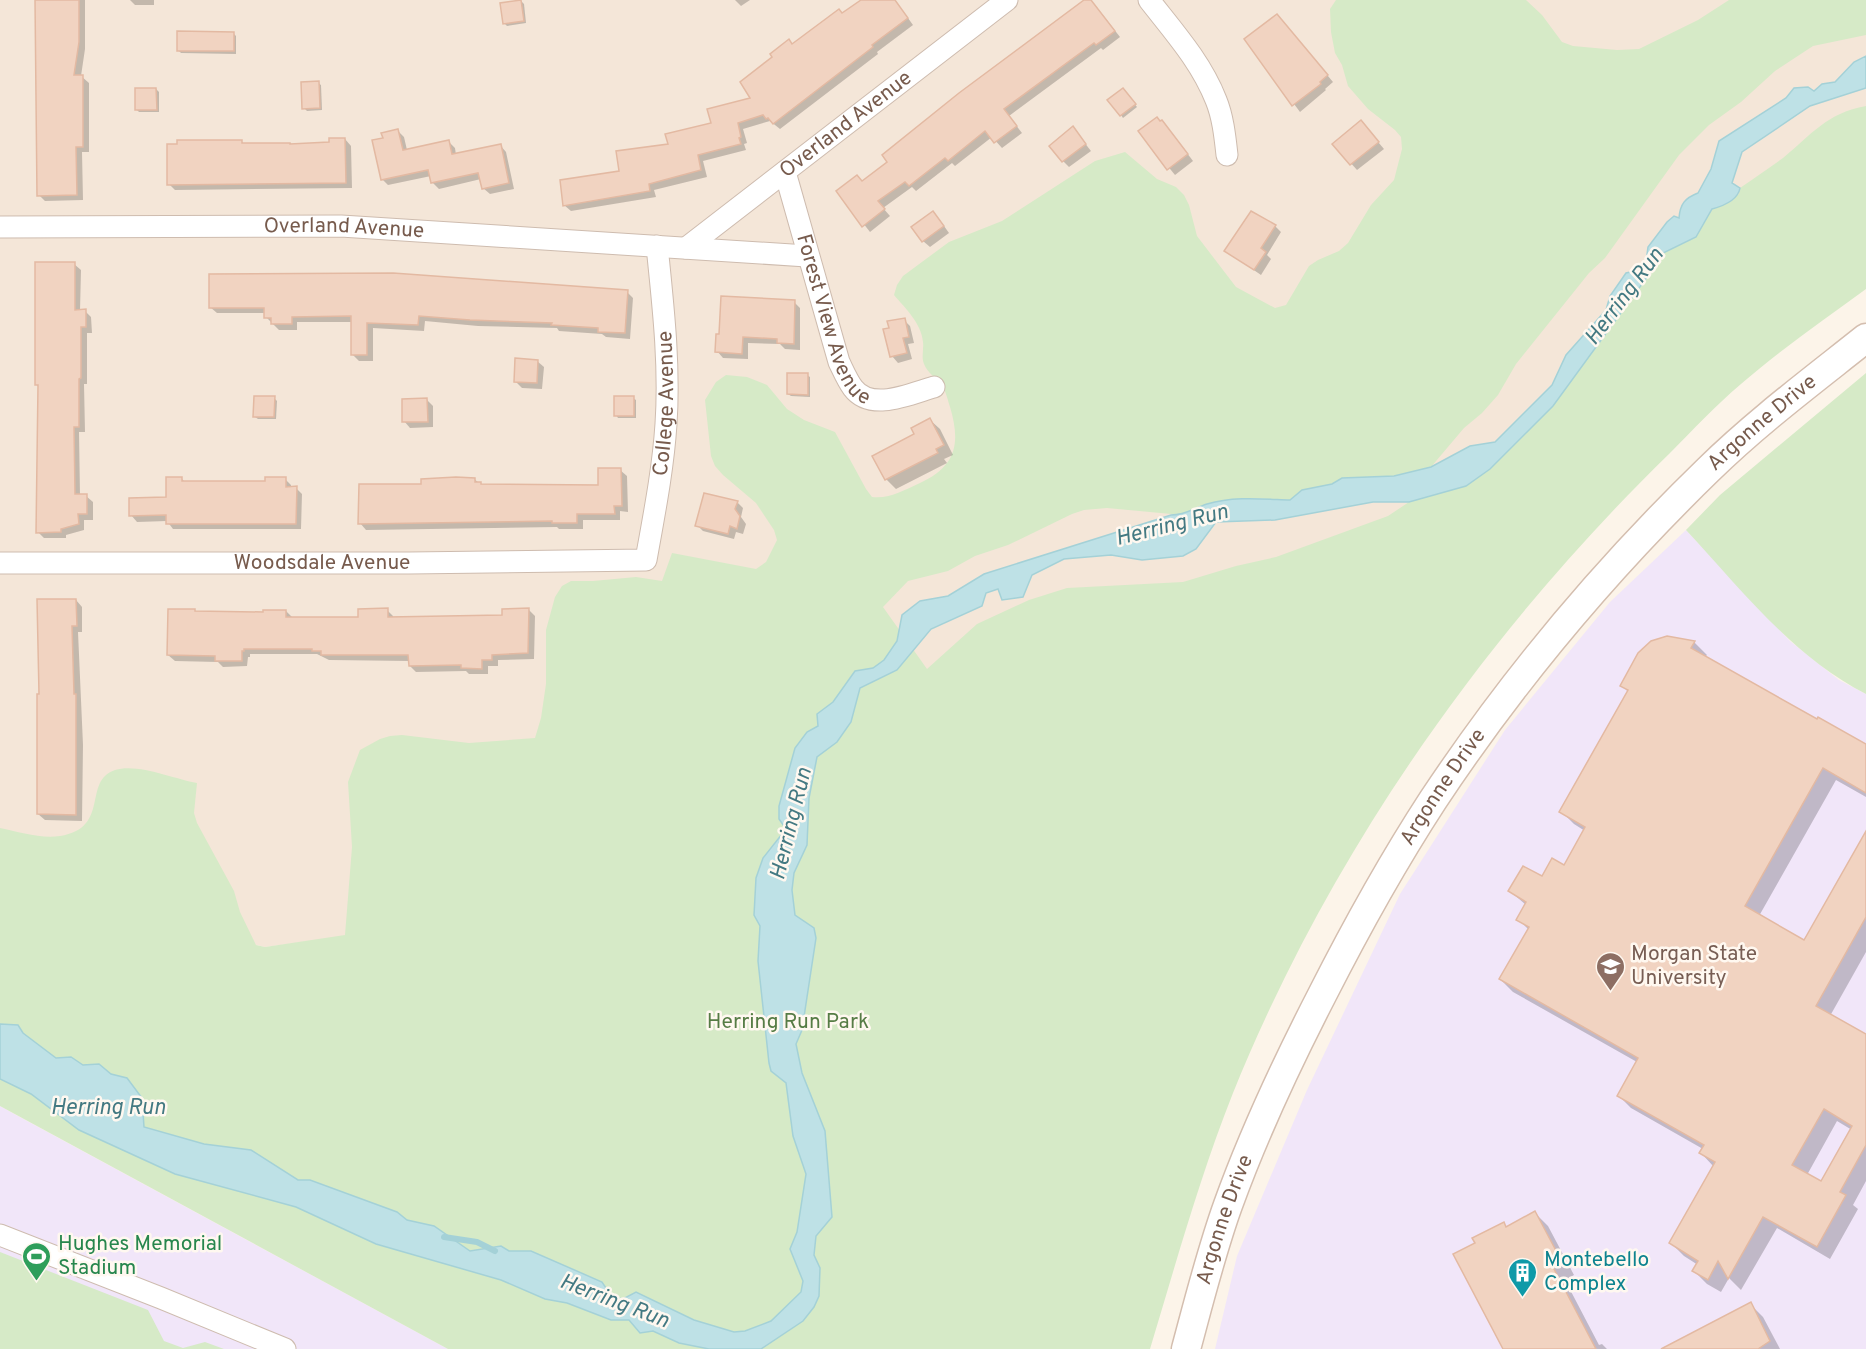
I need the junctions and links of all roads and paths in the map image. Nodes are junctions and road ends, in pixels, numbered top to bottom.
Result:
1 (1008, 0) edge
2 (1149, 0) edge
3 (1227, 155) dead end
4 (785, 172) junction
5 (0, 227) edge
6 (657, 246) junction
7 (686, 248) junction
8 (807, 256) junction
9 (1866, 338) edge
10 (934, 387) dead end
11 (646, 560) joint
12 (0, 563) edge
13 (0, 1236) edge
14 (285, 1349) edge
15 (1186, 1349) edge

1 - 4 street, Overland Avenue
2 - 3 street
4 - 7 street, Overland Avenue
4 - 8 street, Forest View Avenue
5 - 6 street, Overland Avenue
6 - 7 street, Overland Avenue
6 - 11 street, College Avenue
7 - 8 street, Overland Avenue
8 - 10 street, Forest View Avenue
9 - 15 main road, Argonne Drive
11 - 12 street, Woodsdale Avenue
13 - 14 street

